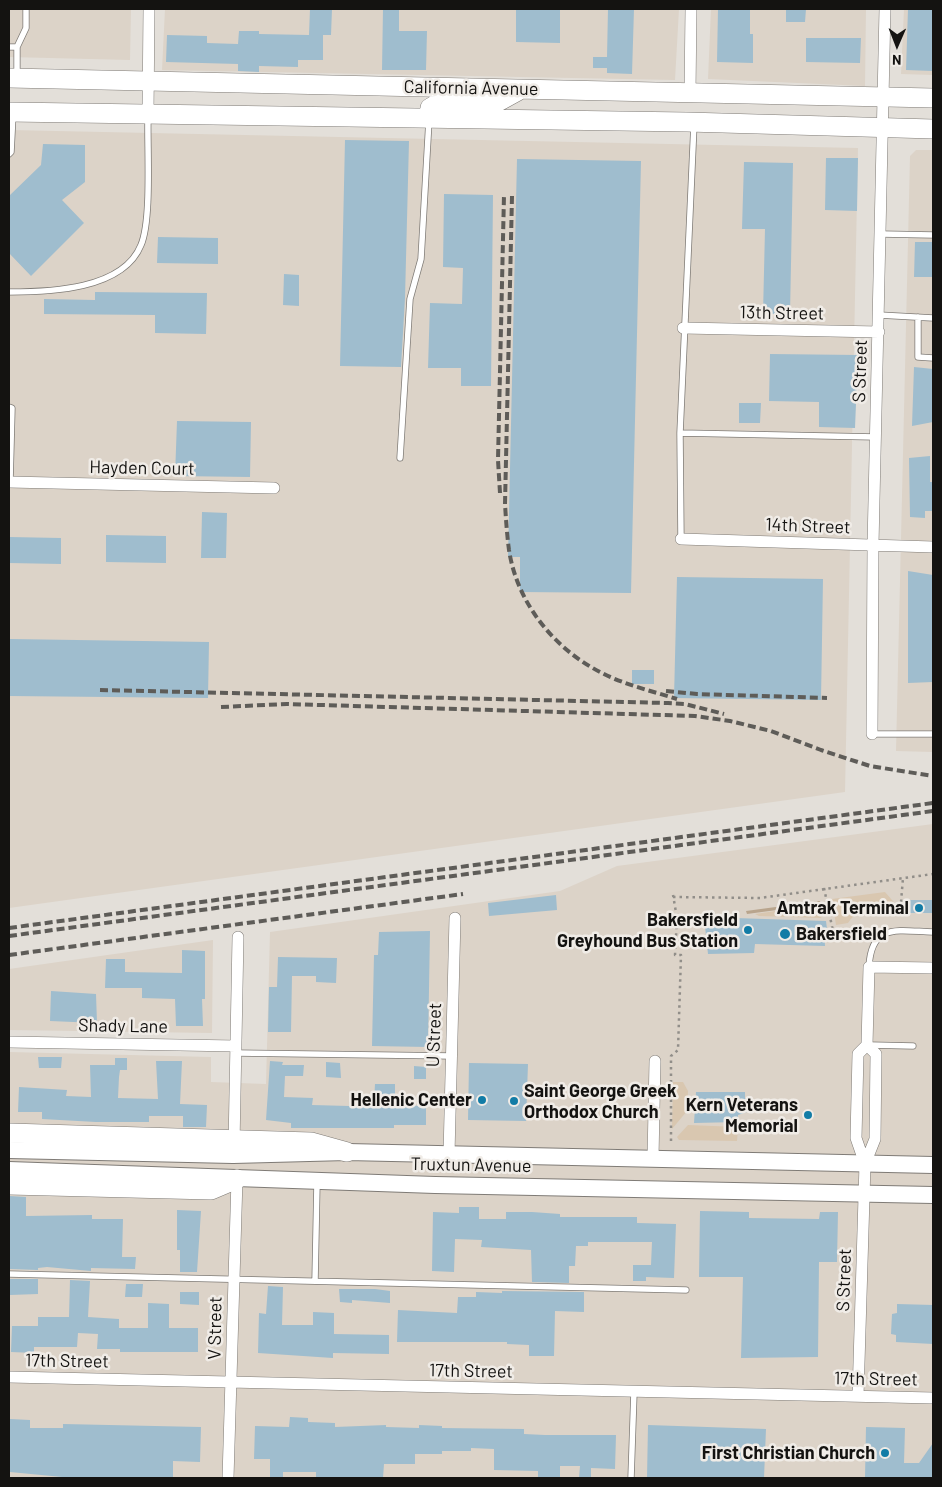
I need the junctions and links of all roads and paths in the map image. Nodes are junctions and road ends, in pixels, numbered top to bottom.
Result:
1 (26, 9) edge
2 (149, 9) edge
3 (691, 9) edge
4 (886, 9) edge
5 (9, 47) edge
6 (17, 47) junction
7 (13, 78) edge
8 (149, 81) junction
9 (521, 89) junction
10 (690, 93) junction
11 (884, 98) junction
12 (933, 98) edge
13 (11, 112) edge
14 (148, 114) junction
15 (429, 118) junction
16 (622, 121) junction
17 (694, 122) junction
18 (884, 128) junction
19 (933, 129) edge
20 (9, 154) edge
21 (881, 234) junction
22 (933, 235) edge
23 (9, 292) edge
24 (880, 316) junction
25 (918, 317) junction
26 (933, 318) edge
27 (683, 328) junction
28 (879, 332) junction
29 (933, 358) edge
30 (9, 408) edge
31 (680, 433) junction
32 (876, 437) junction
33 (400, 458) dead end
34 (9, 482) edge
35 (274, 488) dead end
36 (681, 539) joint
37 (873, 545) junction
38 (933, 547) edge
39 (872, 734) joint
40 (933, 734) edge
41 (933, 874) edge
42 (902, 878) junction
43 (824, 888) junction
44 (901, 902) dead end
45 (456, 918) dead end
46 (933, 932) edge
47 (848, 936) dead end
48 (238, 937) dead end
49 (869, 967) junction
50 (933, 968) edge
51 (9, 1042) edge
52 (867, 1045) junction
53 (912, 1046) dead end
54 (236, 1050) junction
55 (451, 1056) junction
56 (655, 1061) dead end
57 (9, 1133) edge
58 (671, 1141) dead end
59 (234, 1146) junction
60 (9, 1150) edge
61 (347, 1152) junction
62 (449, 1154) junction
63 (653, 1158) junction
64 (865, 1164) junction
65 (933, 1165) edge
66 (9, 1170) edge
67 (237, 1179) junction
68 (317, 1181) junction
69 (9, 1185) edge
70 (864, 1193) junction
71 (933, 1195) edge
72 (9, 1274) edge
73 (234, 1280) junction
74 (315, 1281) junction
75 (686, 1290) dead end
76 (9, 1377) edge
77 (232, 1383) junction
78 (634, 1392) junction
79 (858, 1396) junction
80 (933, 1398) edge
81 (228, 1478) edge
82 (630, 1478) edge

1 - 6 lane
2 - 8 street
3 - 10 street
4 - 11 street, S Street
5 - 6 lane
6 - 7 lane
7 - 8 main road, California Avenue
8 - 9 main road, California Avenue
8 - 14 street
9 - 10 main road, California Avenue
9 - 15 main road
10 - 11 main road, California Avenue
10 - 16 main road
11 - 12 main road, California Avenue
11 - 18 street, S Street
13 - 14 main road, California Avenue
13 - 20 lane
14 - 15 main road, California Avenue
14 - 23 lane
15 - 16 main road, California Avenue
15 - 33 lane
16 - 17 main road, California Avenue
17 - 18 main road, California Avenue
17 - 27 lane
18 - 19 main road, California Avenue
18 - 21 street, S Street
21 - 22 lane
21 - 24 street, S Street
24 - 25 lane
24 - 28 street, S Street
25 - 26 lane
25 - 29 lane
27 - 28 street, 13th Street
27 - 31 lane
28 - 32 street, S Street
30 - 34 lane
31 - 32 lane
31 - 36 lane
32 - 37 street, S Street
34 - 35 street, Hayden Court
36 - 37 street, 14th Street
37 - 38 street, 14th Street
37 - 39 street, S Street
39 - 40 lane
41 - 42 path
42 - 43 path
42 - 44 path
43 - 47 path
43 - 58 path
45 - 55 street, U Street
46 - 49 lane
48 - 54 street
49 - 50 street
49 - 52 street, S Street
51 - 54 street, Shady Lane
52 - 53 lane
52 - 64 street, S Street
52 - 64 street, S Street
54 - 55 lane
54 - 59 street
55 - 62 street, U Street
56 - 63 street
57 - 59 main road
59 - 60 main road
59 - 61 main road
61 - 62 main road, Truxtun Avenue
61 - 67 main road
62 - 63 main road, Truxtun Avenue
63 - 64 main road, Truxtun Avenue
64 - 65 main road, Truxtun Avenue
64 - 70 street, S Street
66 - 67 main road, Truxtun Avenue
67 - 68 main road, Truxtun Avenue
67 - 69 main road
67 - 73 street, V Street
68 - 70 main road, Truxtun Avenue
68 - 74 lane
70 - 71 main road, Truxtun Avenue
70 - 79 street, S Street
72 - 73 lane
73 - 74 lane
73 - 77 street, V Street
74 - 75 lane
76 - 77 street, 17th Street
77 - 78 street, 17th Street
77 - 81 street, V Street
78 - 79 street, 17th Street
78 - 82 lane
79 - 80 street, 17th Street

